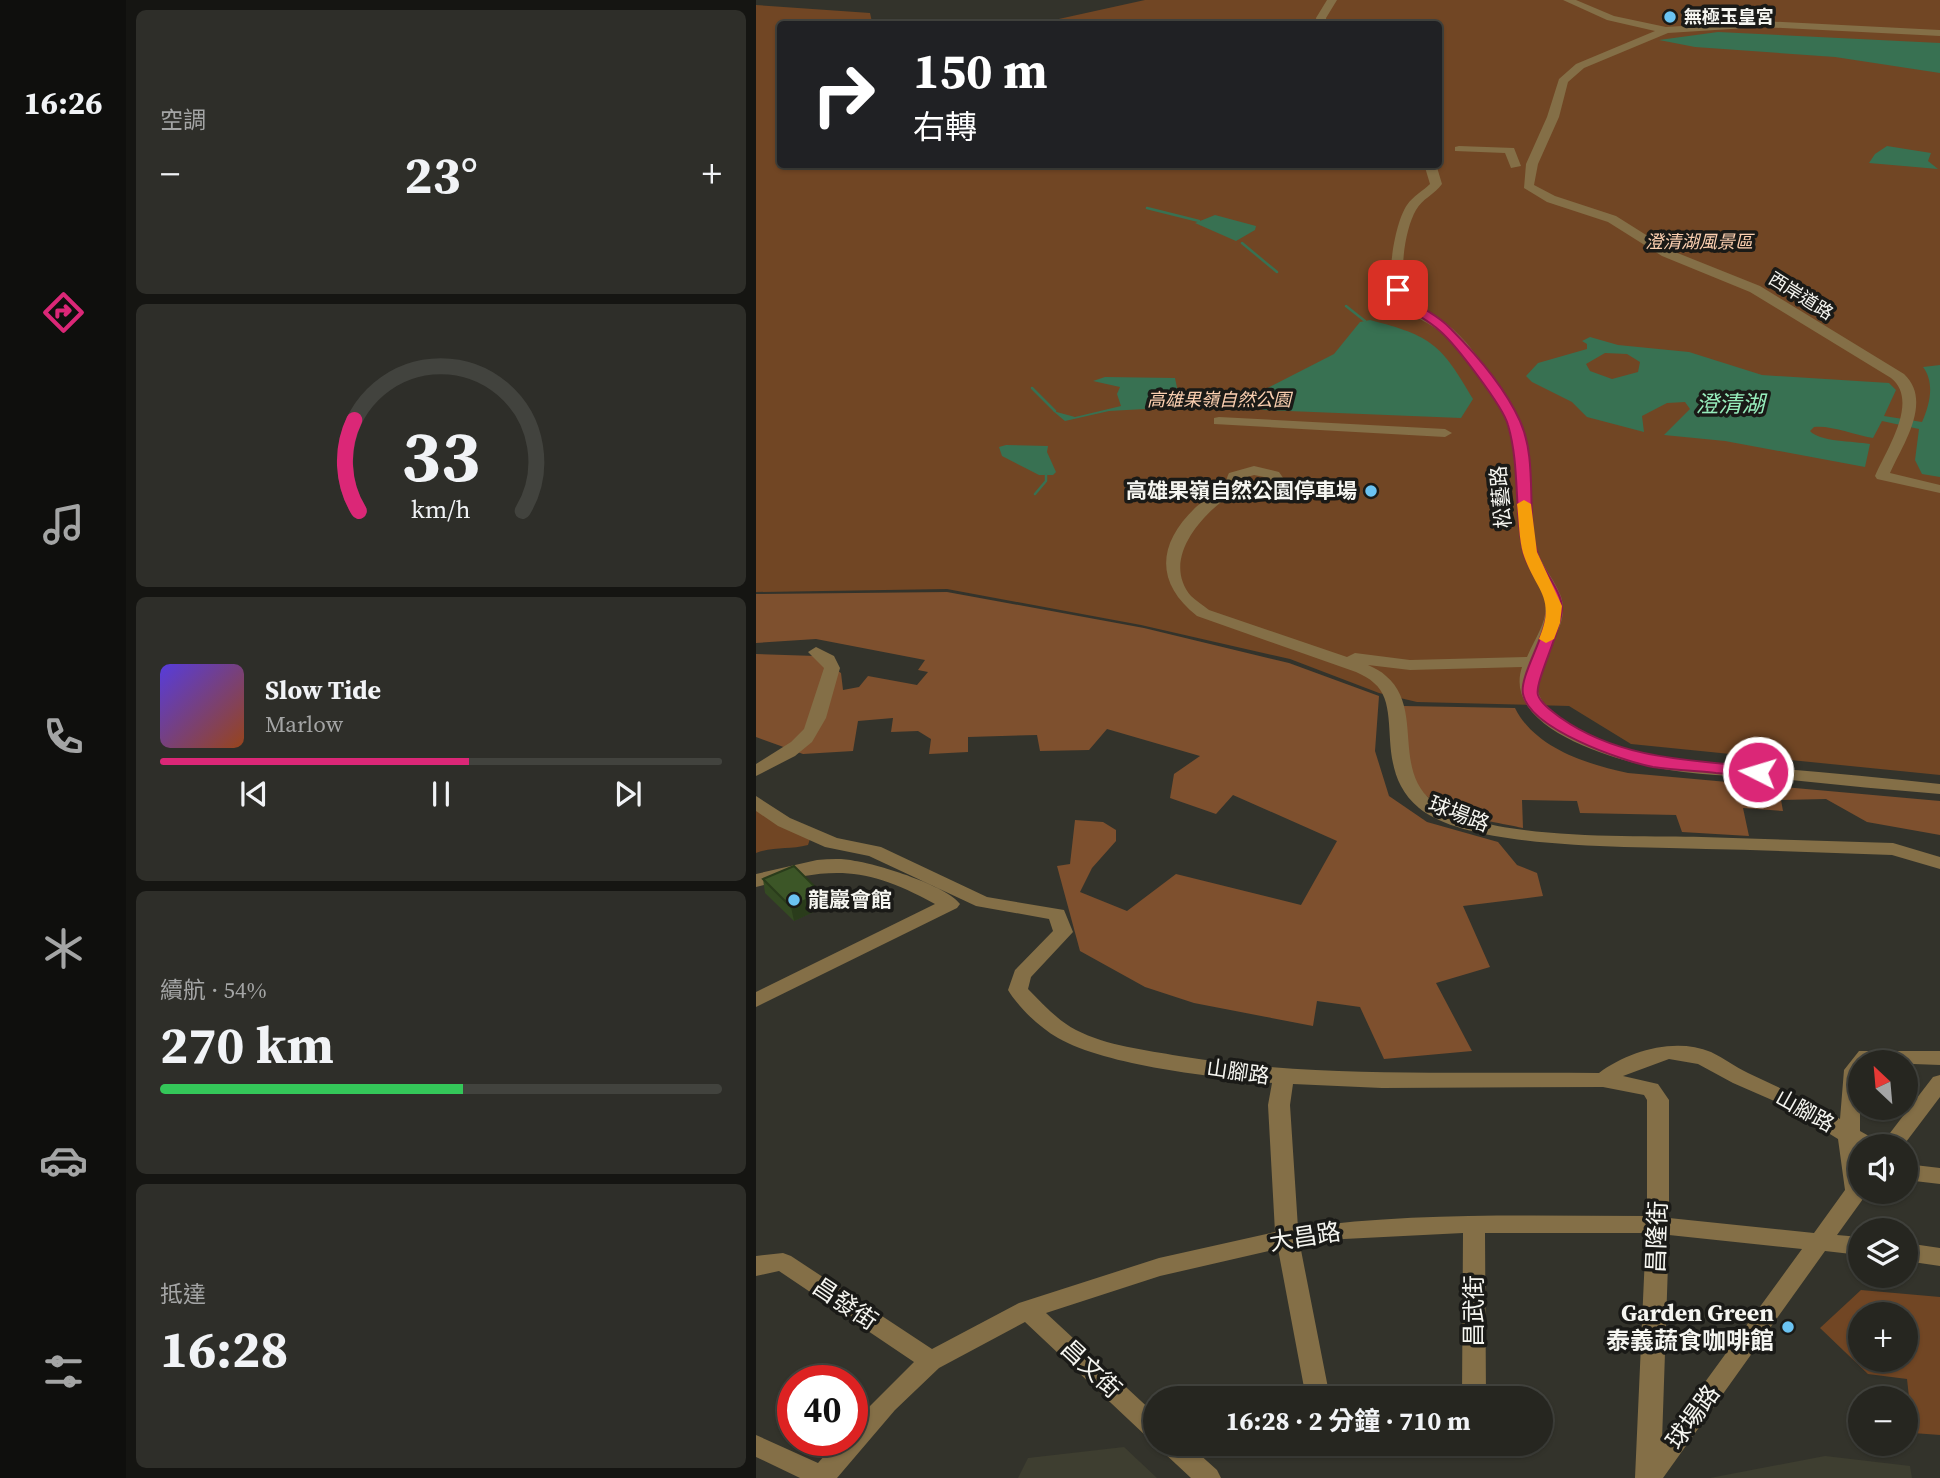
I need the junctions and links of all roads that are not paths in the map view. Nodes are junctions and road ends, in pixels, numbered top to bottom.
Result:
1 (1332, 0) edge
2 (1568, 0) edge
3 (1322, 21) edge
4 (1666, 30) junction
5 (1940, 33) edge
6 (1459, 149) dead end
7 (1515, 166) junction
8 (1532, 167) junction
9 (1431, 168) edge
10 (1519, 182) junction
11 (1219, 421) dead end
12 (1445, 433) dead end
13 (1232, 487) dead end
14 (1940, 489) edge
15 (1547, 634) junction
16 (816, 652) dead end
17 (1315, 652) junction
18 (1533, 662) junction
19 (1530, 682) junction
20 (756, 771) edge
21 (1940, 789) edge
22 (756, 802) edge
23 (1893, 849) junction
24 (1940, 850) edge
25 (1940, 863) edge
26 (756, 881) edge
27 (756, 1000) edge
28 (1918, 1057) edge
29 (1940, 1058) edge
30 (1283, 1078) junction
31 (1603, 1080) junction
32 (1940, 1082) edge
33 (1848, 1134) edge
34 (1900, 1134) edge
35 (1918, 1173) edge
36 (1940, 1176) edge
37 (1848, 1202) edge
38 (1474, 1224) junction
39 (1658, 1225) junction
40 (1287, 1238) junction
41 (1819, 1241) junction
42 (1848, 1245) edge
43 (1918, 1254) edge
44 (1940, 1257) edge
45 (756, 1267) edge
46 (1027, 1310) junction
47 (931, 1361) junction
48 (1316, 1386) edge
49 (1474, 1386) edge
50 (1143, 1418) edge
51 (756, 1445) edge
52 (1184, 1456) edge
53 (822, 1478) edge
54 (1208, 1478) edge
55 (1648, 1478) edge

1 - 3 street
2 - 4 street
4 - 5 street
4 - 8 street
6 - 7 street
7 - 8 street
7 - 10 street
8 - 10 street
9 - 15 street, 松藝路
10 - 14 street, 西岸道路
11 - 12 street
13 - 17 street, 球場路
15 - 18 street, 松藝路
15 - 19 street
16 - 20 street
17 - 18 street
17 - 23 street, 球場路
18 - 19 street, 松藝路
19 - 21 street
22 - 30 street, 山腳路
23 - 24 street
23 - 25 street, 球場路
26 - 27 street
28 - 29 street
30 - 31 street, 山腳路
30 - 40 street
31 - 33 street, 山腳路
31 - 39 street, 昌隆街
32 - 34 street
35 - 36 street
37 - 41 street, 球場路
38 - 39 street, 大昌路
38 - 40 street, 大昌路
38 - 49 street, 昌武街
39 - 41 street, 大昌路
39 - 55 street, 昌隆街
40 - 46 street, 大昌路
40 - 48 street
41 - 42 street, 大昌路
41 - 55 street, 球場路
43 - 44 street
45 - 47 street, 昌發街
46 - 47 street, 大昌路
46 - 50 street, 昌文街
47 - 53 street, 大昌路
51 - 53 street
52 - 54 street

